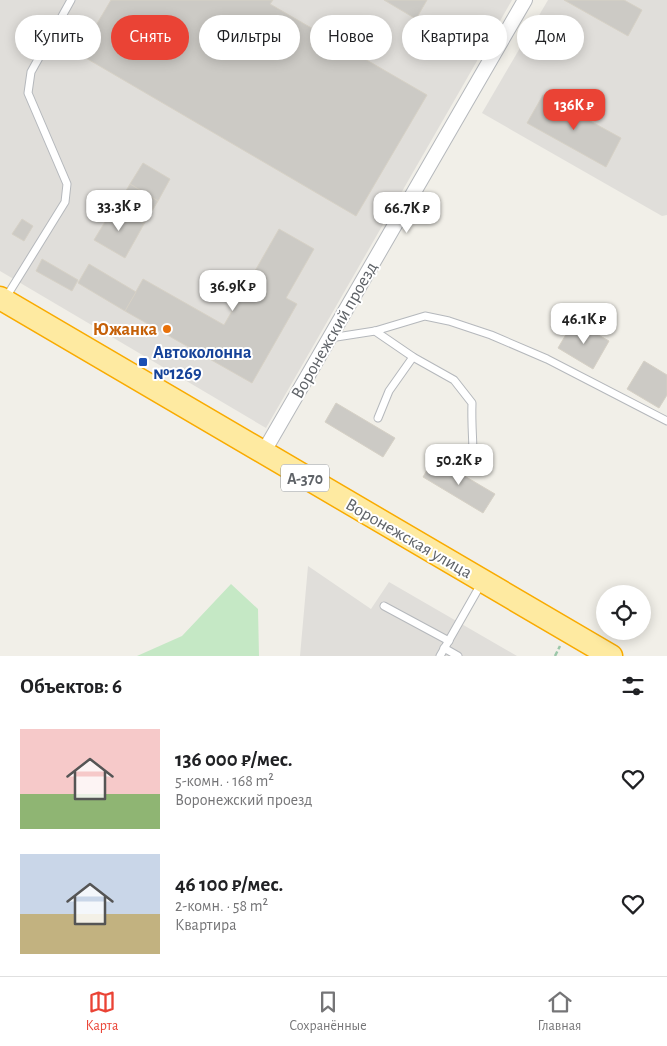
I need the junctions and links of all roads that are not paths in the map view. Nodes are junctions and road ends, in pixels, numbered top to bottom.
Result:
1 (71, 0) edge
2 (525, 0) edge
3 (2, 299) edge
4 (375, 331) junction
5 (330, 338) junction
6 (413, 357) junction
7 (378, 418) dead end
8 (667, 421) edge
9 (263, 453) junction
10 (473, 471) dead end
11 (482, 581) junction
12 (384, 606) dead end
13 (449, 641) junction
14 (444, 648) junction
15 (598, 651) edge
16 (440, 656) edge
17 (458, 656) edge

1 - 3 lane
2 - 5 street, Воронежский проезд
3 - 9 highway, Воронежская улица / А-370
4 - 5 lane
4 - 6 lane
4 - 8 lane
5 - 9 street, Воронежский проезд
6 - 7 lane
6 - 10 lane
9 - 11 highway, Воронежская улица / А-370
11 - 13 lane
11 - 15 highway, Воронежская улица / А-370
12 - 13 lane
13 - 14 lane
14 - 16 lane
14 - 17 lane

